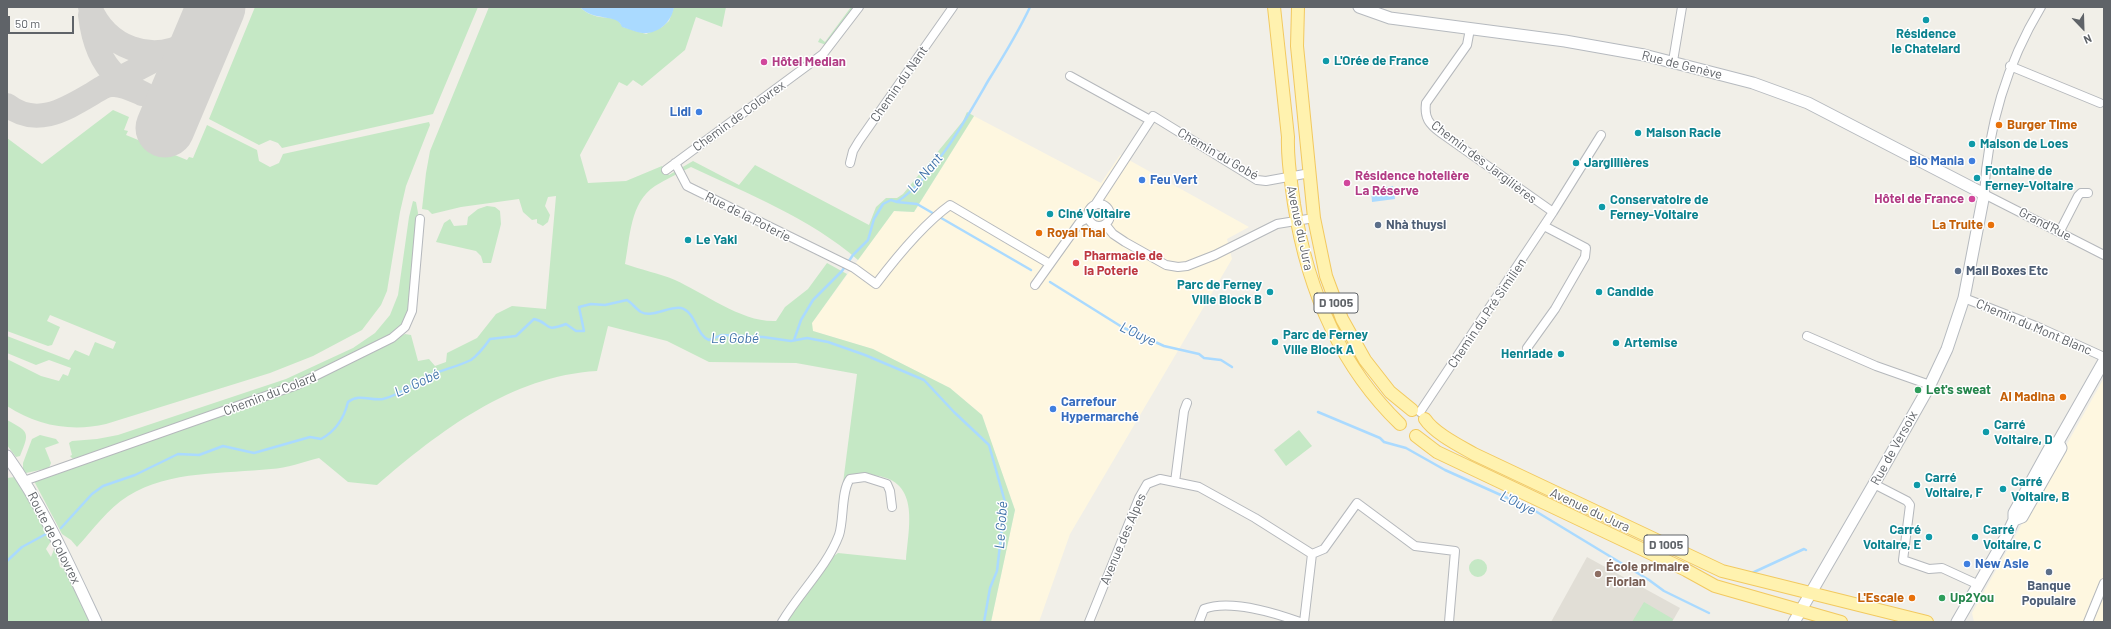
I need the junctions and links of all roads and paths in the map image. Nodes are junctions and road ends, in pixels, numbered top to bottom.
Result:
1 (860, 7) edge
2 (953, 7) edge
3 (1274, 7) edge
4 (1298, 7) edge
5 (1359, 7) edge
6 (1682, 7) edge
7 (2042, 7) edge
8 (1470, 29) junction
9 (1673, 61) junction
10 (2010, 66) junction
11 (1070, 76) dead end
12 (2100, 104) dead end
13 (1152, 118) junction
14 (1601, 135) dead end
15 (676, 163) junction
16 (850, 163) dead end
17 (666, 170) dead end
18 (1310, 173) junction
19 (1290, 176) junction
20 (2088, 193) dead end
21 (1984, 194) junction
22 (1095, 205) junction
23 (1553, 212) junction
24 (1088, 218) junction
25 (1314, 218) junction
26 (420, 219) dead end
27 (1297, 220) junction
28 (1105, 224) junction
29 (1544, 226) junction
30 (2060, 231) junction
31 (2104, 255) edge
32 (1050, 264) junction
33 (1035, 285) dead end
34 (1964, 298) junction
35 (1807, 336) dead end
36 (1527, 348) dead end
37 (2104, 357) edge
38 (2104, 361) edge
39 (1930, 385) junction
40 (1187, 403) dead end
41 (1419, 414) junction
42 (1400, 424) junction
43 (1416, 436) junction
44 (7, 456) edge
45 (24, 481) junction
46 (1175, 482) junction
47 (1874, 484) junction
48 (892, 507) dead end
49 (1312, 554) junction
50 (2104, 583) edge
51 (1980, 585) junction
52 (1811, 594) junction
53 (1801, 611) junction
54 (96, 622) edge
55 (782, 622) edge
56 (1089, 622) edge
57 (1199, 622) edge
58 (1300, 622) edge
59 (1304, 622) edge
60 (1449, 622) edge
61 (1794, 622) edge
62 (1842, 622) edge
63 (1927, 622) edge
64 (1957, 622) edge
65 (2088, 622) edge

1 - 15 street, Chemin de Colovrex
2 - 16 street, Chemin du Nant
3 - 19 main road, Avenue du Jura / D 1005
4 - 18 main road, Avenue du Jura / D 1005
5 - 8 street, Rue de Genève
6 - 9 street
7 - 10 street
8 - 9 street, Rue de Genève
8 - 23 street, Chemin des Jargilières
9 - 21 street, Rue de Genève
10 - 12 street
10 - 21 street
11 - 13 street, Chemin du Gobé
13 - 19 street, Chemin du Gobé
13 - 22 street
14 - 23 street
15 - 17 street, Chemin de Colovrex
15 - 32 street, Rue de la Poterie
18 - 19 street, Chemin du Gobé
18 - 25 main road, Avenue du Jura / D 1005
19 - 27 main road, Avenue du Jura / D 1005
20 - 30 street
21 - 30 street, Grand'Rue
21 - 34 street, Rue de Versoix
22 - 24 street
22 - 28 street
23 - 29 street, Chemin du Pré Similien
24 - 28 street
24 - 32 street
25 - 27 street
25 - 41 main road, Avenue du Jura / D 1005
26 - 45 street, Chemin du Colard
27 - 28 street
27 - 42 main road, Avenue du Jura / D 1005
29 - 36 street
29 - 41 street, Chemin du Pré Similien
30 - 31 street, Grand'Rue
32 - 33 street
34 - 37 street, Chemin du Mont Blanc
34 - 39 street, Rue de Versoix
35 - 39 street
38 - 51 street
39 - 47 street, Rue de Versoix
40 - 46 street
41 - 42 main road
41 - 43 main road
41 - 52 main road, Avenue du Jura / D 1005
42 - 43 main road, D 1005
43 - 53 main road, Avenue du Jura / D 1005
44 - 45 street, Route de Colovrex
45 - 54 street, Route de Colovrex
46 - 49 street, Avenue des Alpes
46 - 56 street, Avenue des Alpes
47 - 51 street
47 - 52 street, Rue de Versoix
48 - 55 street
49 - 59 street
49 - 60 street
50 - 65 street
51 - 64 street
52 - 53 street, Rue de Versoix
52 - 63 main road, Avenue du Jura / D 1005
53 - 61 street, Rue de Versoix
53 - 62 main road, Avenue du Jura / D 1005
57 - 58 street

